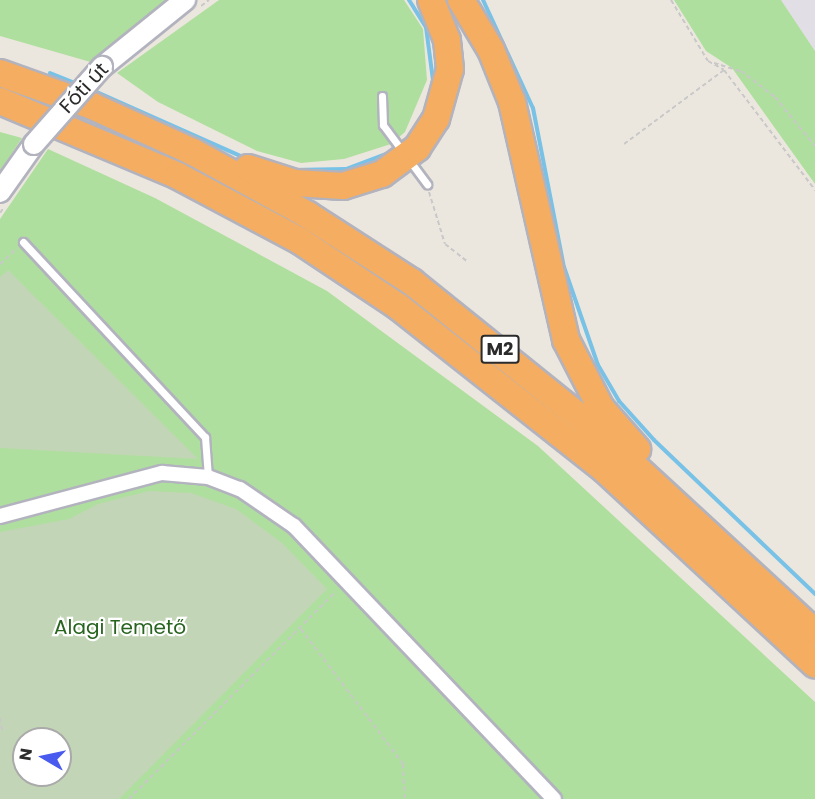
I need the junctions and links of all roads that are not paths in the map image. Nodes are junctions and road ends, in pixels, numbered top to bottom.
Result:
1 (185, 0) edge
2 (431, 0) edge
3 (461, 0) edge
4 (0, 73) edge
5 (382, 96) dead end
6 (0, 101) edge
7 (193, 152) junction
8 (408, 156) junction
9 (427, 184) road end
10 (0, 192) edge
11 (23, 242) road end
12 (208, 477) junction
13 (676, 503) junction
14 (0, 516) edge
15 (815, 633) edge
16 (815, 664) edge
17 (554, 799) edge

1 - 10 main road, Fóti út, bridge
2 - 8 highway
3 - 13 highway
4 - 7 highway, M2
5 - 8 lane
6 - 16 highway, M2
7 - 8 highway
7 - 13 highway, M2
8 - 9 lane
11 - 12 lane
12 - 14 street
12 - 17 street
13 - 15 highway, M2

